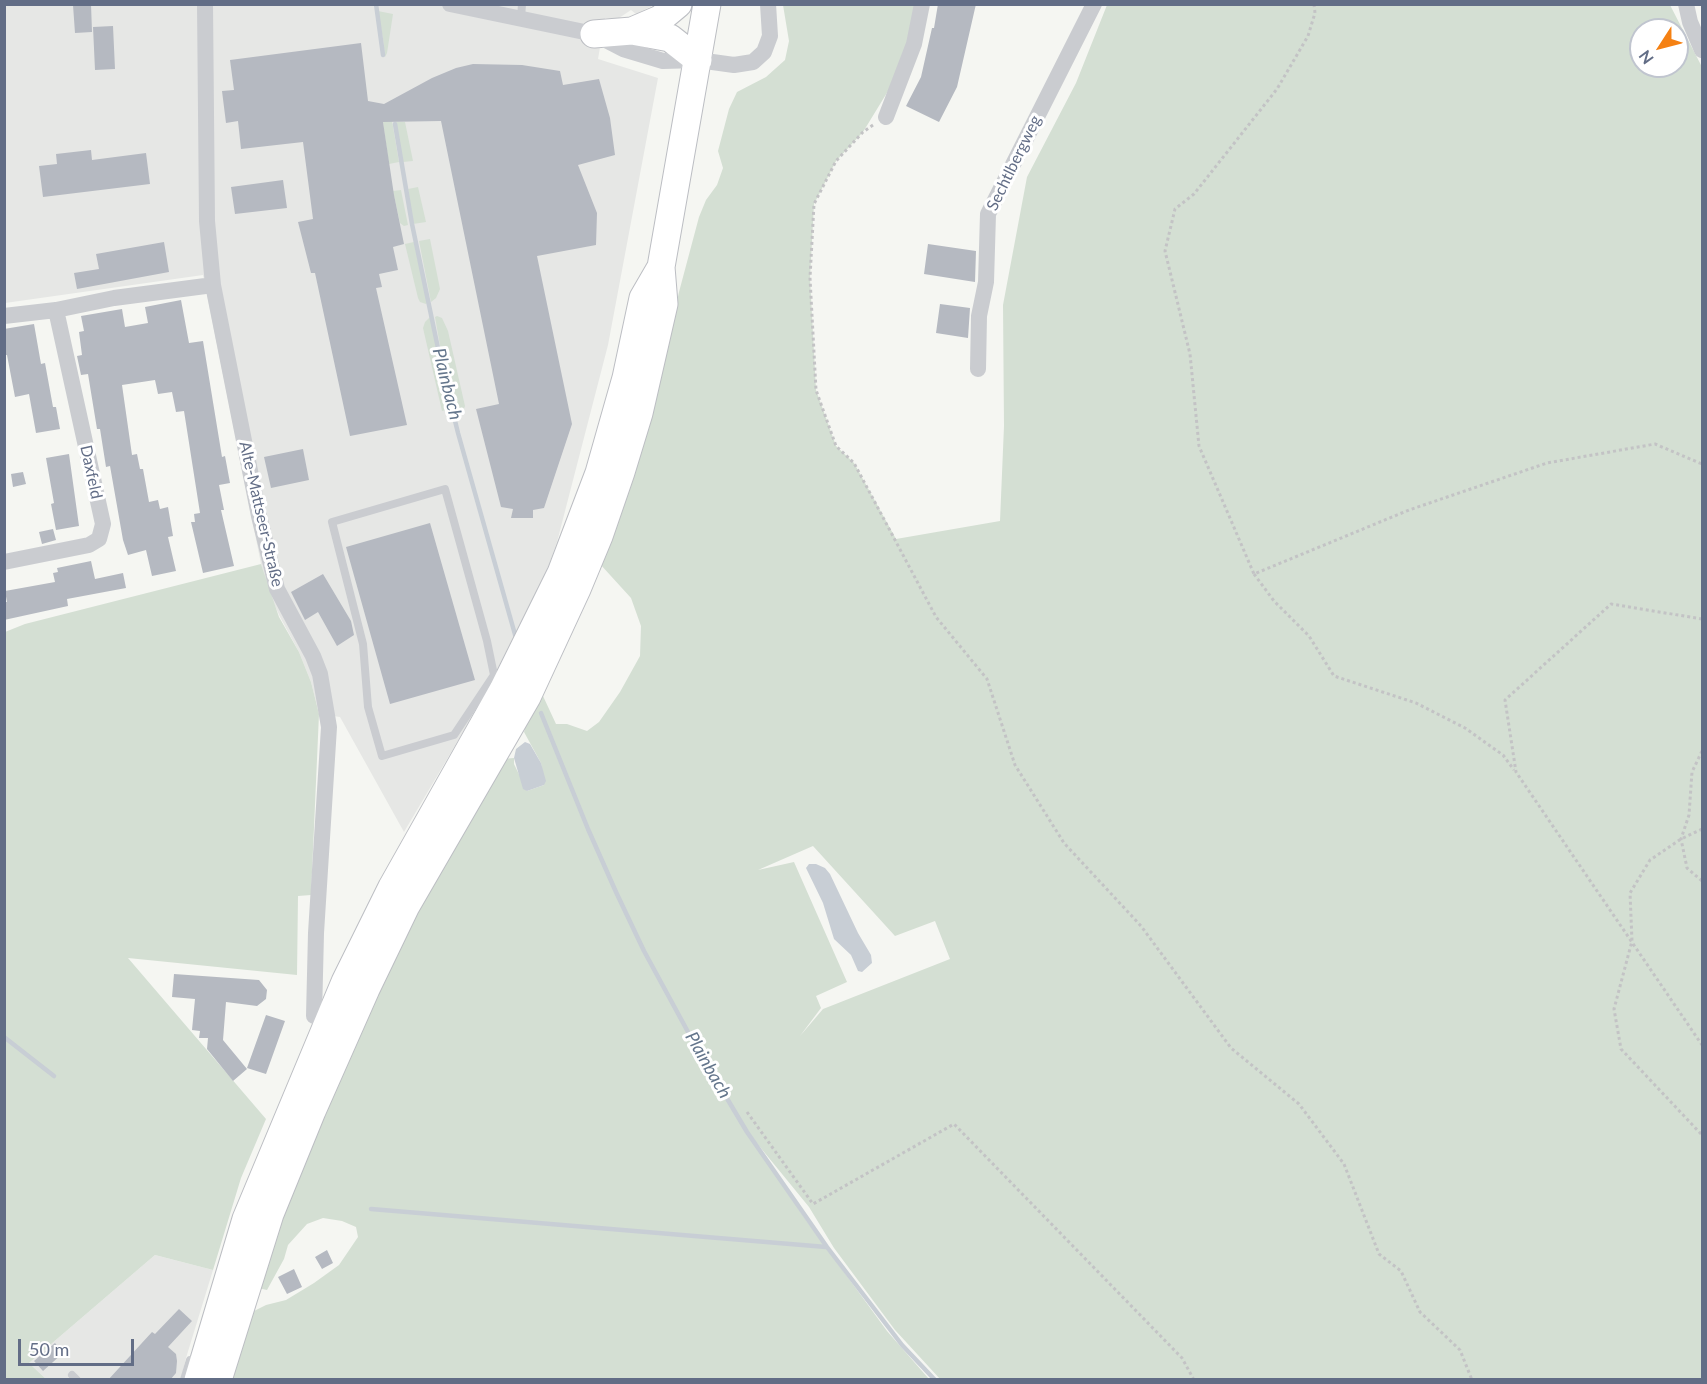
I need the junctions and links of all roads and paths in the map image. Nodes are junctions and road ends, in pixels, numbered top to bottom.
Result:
1 (205, 4) edge
2 (450, 4) edge
3 (678, 4) edge
4 (707, 4) edge
5 (768, 4) edge
6 (922, 4) edge
7 (1094, 4) edge
8 (1314, 4) edge
9 (1686, 4) edge
10 (522, 11) edge
11 (632, 31) junction
12 (594, 34) junction
13 (1702, 50) edge
14 (698, 60) junction
15 (886, 117) joint
16 (661, 267) junction
17 (213, 285) junction
18 (56, 309) junction
19 (4, 316) edge
20 (978, 369) dead end
21 (1702, 464) edge
22 (4, 562) edge
23 (1254, 574) junction
24 (1702, 619) edge
25 (368, 707) joint
26 (1702, 751) edge
27 (1516, 772) junction
28 (1702, 829) edge
29 (1681, 839) junction
30 (1702, 881) edge
31 (1632, 941) junction
32 (314, 1016) dead end
33 (1702, 1045) edge
34 (747, 1112) dead end
35 (1702, 1135) edge
36 (194, 1346) dead end
37 (184, 1380) edge
38 (198, 1380) edge
39 (218, 1380) edge
40 (1194, 1380) edge
41 (1472, 1380) edge

1 - 17 street, Alte-Mattseer-Straße
2 - 10 street
3 - 11 main road
4 - 14 main road
5 - 14 street
6 - 15 street
7 - 20 street, Sechtlbergweg
8 - 23 path
9 - 13 street
10 - 12 street
11 - 12 main road
11 - 14 main road
12 - 14 street
14 - 16 main road
15 - 41 path
16 - 38 main road
16 - 39 main road
17 - 18 street
17 - 32 street, Alte-Mattseer-Straße
18 - 19 street
18 - 22 street, Daxfeld
21 - 23 path
23 - 27 path
24 - 27 path
25 - 25 lane
26 - 29 path
27 - 31 path
28 - 29 path
29 - 30 path
29 - 31 path
31 - 33 path
31 - 35 path
34 - 40 path
36 - 37 lane

